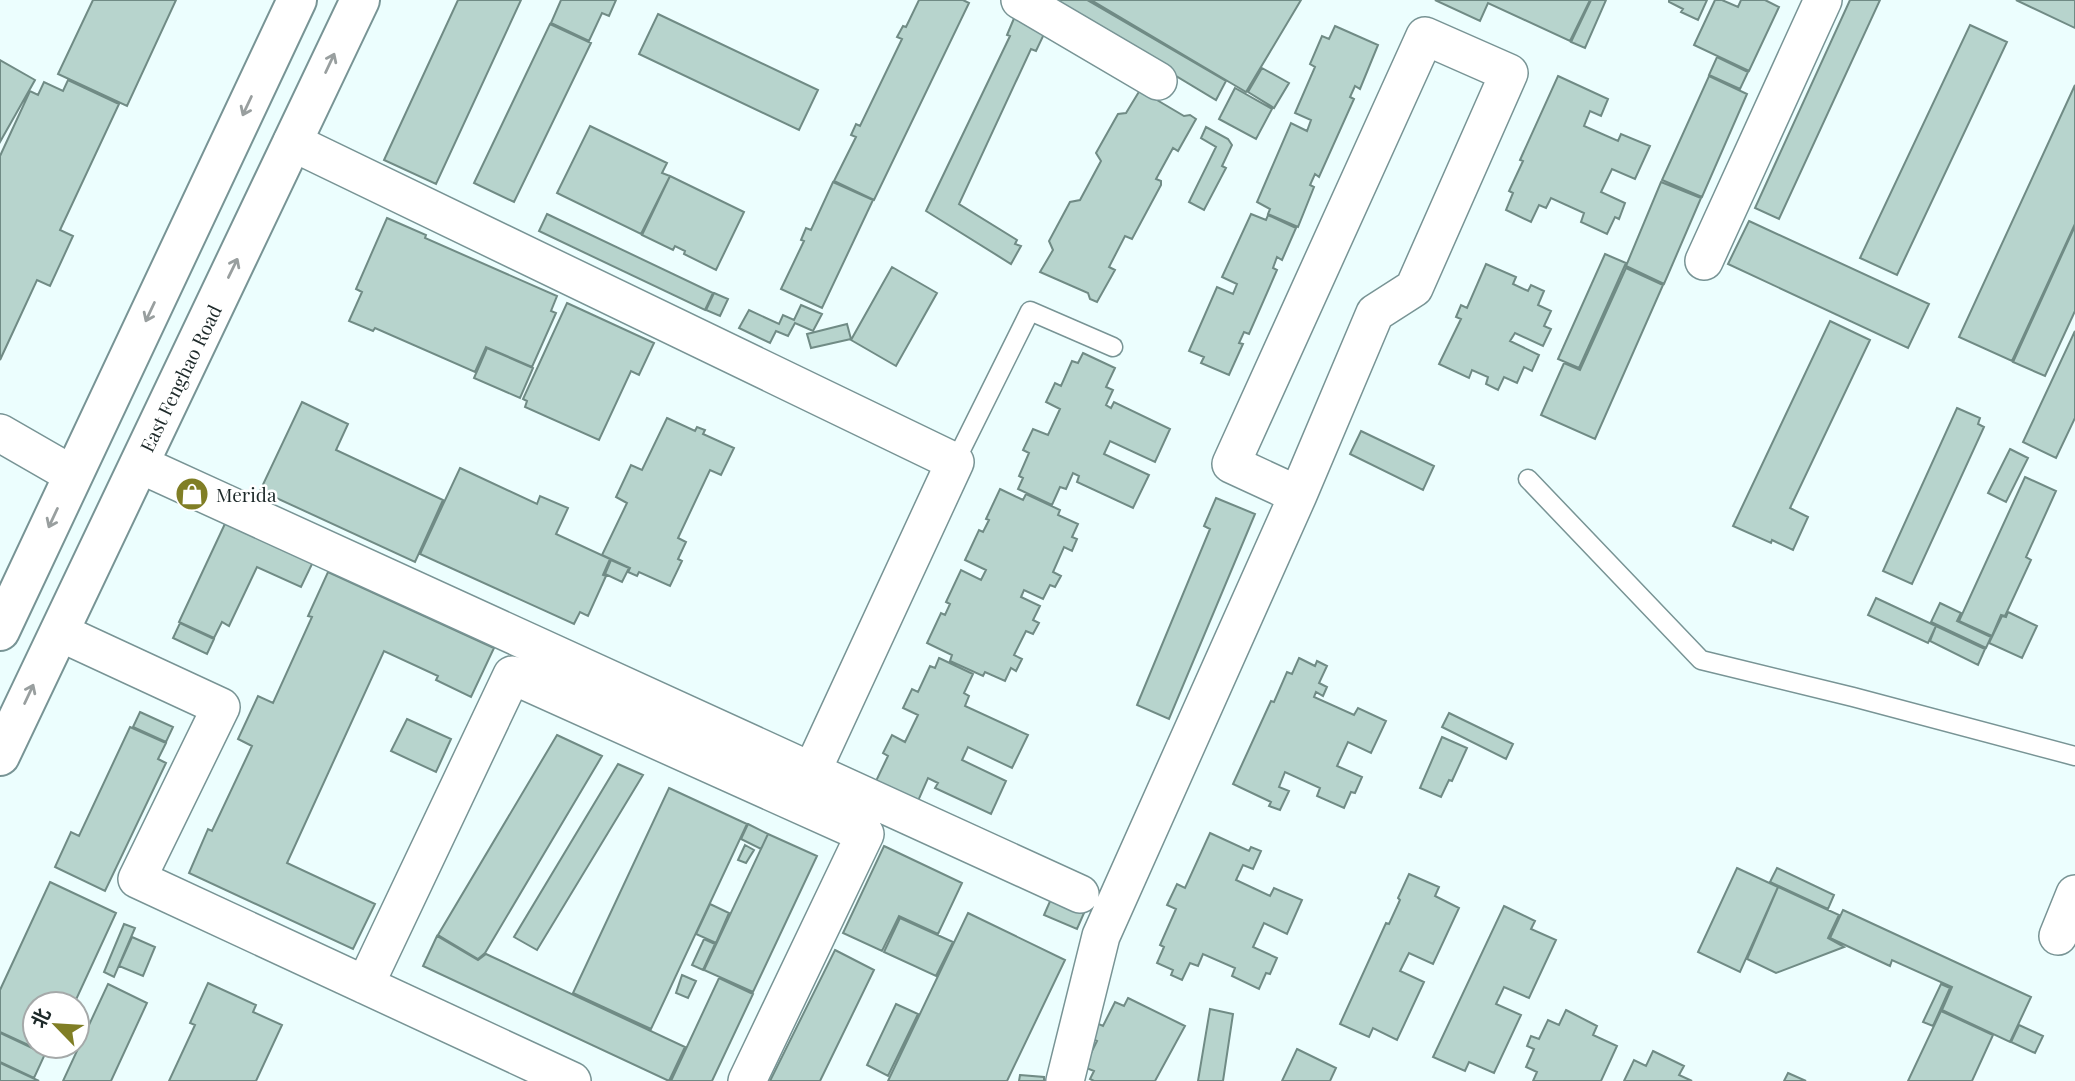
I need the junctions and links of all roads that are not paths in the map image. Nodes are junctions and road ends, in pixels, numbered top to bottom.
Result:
1 (297, 0) edge
2 (360, 0) edge
3 (1020, 0) edge
4 (1823, 0) edge
5 (1158, 81) dead end
6 (292, 142) junction
7 (1704, 261) dead end
8 (1113, 347) dead end
9 (0, 433) edge
10 (955, 462) junction
11 (139, 464) junction
12 (74, 475) junction
13 (1528, 479) dead end
14 (1298, 495) junction
15 (0, 631) edge
16 (59, 632) junction
17 (0, 756) edge
18 (2075, 756) edge
19 (812, 771) junction
20 (1080, 894) dead end
21 (2075, 894) edge
22 (2058, 936) dead end
23 (365, 985) junction
24 (572, 1081) edge
25 (747, 1081) edge
26 (1065, 1081) edge

1 -> 12 main road
6 -> 2 main road, East Fenghao Road
3 - 5 street
4 - 7 street
6 - 10 street
11 -> 6 main road, East Fenghao Road
8 - 10 lane
9 - 12 street
10 - 19 street
11 - 16 main road, East Fenghao Road
11 - 19 street
12 -> 15 main road
13 - 18 lane
14 - 14 street
14 - 26 street
17 -> 16 main road, East Fenghao Road
16 - 23 street
19 - 20 street
21 - 22 street
23 - 24 street
23 - 25 street

